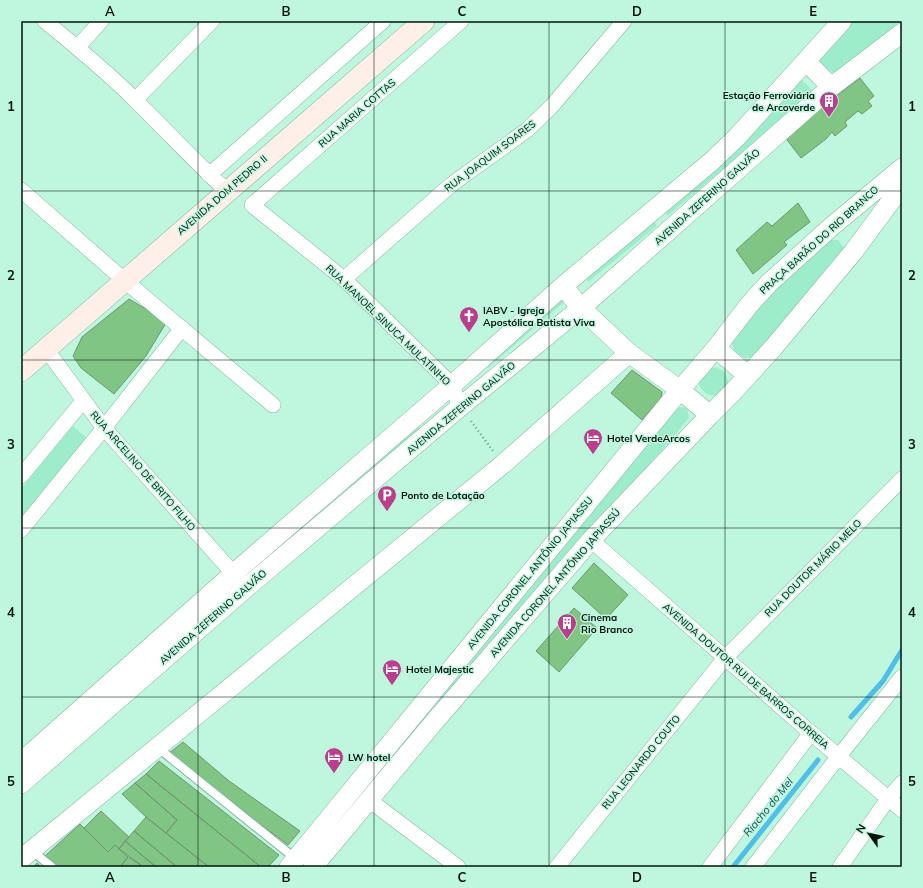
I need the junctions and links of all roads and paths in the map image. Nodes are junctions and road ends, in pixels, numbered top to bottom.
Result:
1 (45, 21) edge
2 (101, 21) edge
3 (212, 21) edge
4 (383, 21) edge
5 (424, 21) edge
6 (461, 21) edge
7 (624, 21) edge
8 (842, 21) edge
9 (902, 33) edge
10 (78, 48) junction
11 (806, 61) junction
12 (831, 87) junction
13 (135, 100) junction
14 (902, 168) edge
15 (209, 175) junction
16 (902, 186) edge
17 (21, 190) edge
18 (227, 191) junction
19 (252, 205) joint
20 (830, 227) junction
21 (854, 251) junction
22 (344, 279) junction
23 (124, 280) junction
24 (563, 286) junction
25 (581, 308) junction
26 (182, 328) junction
27 (716, 348) junction
28 (46, 350) junction
29 (629, 353) junction
30 (21, 370) edge
31 (748, 376) junction
32 (452, 385) junction
33 (680, 390) junction
34 (83, 401) junction
35 (273, 405) dead end
36 (460, 407) junction
37 (710, 415) junction
38 (104, 428) junction
39 (503, 464) junction
40 (21, 476) edge
41 (902, 479) edge
42 (21, 530) edge
43 (591, 540) junction
44 (234, 573) junction
45 (246, 588) junction
46 (725, 658) junction
47 (902, 677) edge
48 (419, 707) junction
49 (435, 721) junction
50 (811, 733) junction
51 (156, 747) junction
52 (839, 756) junction
53 (21, 762) edge
54 (902, 783) edge
55 (21, 784) edge
56 (888, 799) junction
57 (369, 800) junction
58 (902, 810) edge
59 (26, 855) edge
60 (293, 863) edge
61 (450, 865) edge
62 (52, 867) edge
63 (313, 867) edge
64 (557, 867) edge
65 (710, 867) edge
66 (753, 867) edge
67 (840, 867) edge

1 - 10 street
2 - 10 street
3 - 13 street
4 - 15 street
5 - 18 main road, AVENIDA DOM PEDRO II
6 - 19 street, RUA MARIA COTTAS
7 - 22 street, RUA JOAQUIM SOARES
8 - 11 street, AVENIDA ZEFERINO GALVÃO
9 - 12 street, AVENIDA ZEFERINO GALVÃO
10 - 13 street
11 - 12 street
11 - 24 street, AVENIDA ZEFERINO GALVÃO
12 - 25 street, AVENIDA ZEFERINO GALVÃO
13 - 15 street
14 - 20 street, PRAÇA BARÃO DO RIO BRANCO
15 - 18 street
16 - 21 street, PRAÇA BARÃO DO RIO BRANCO
17 - 23 street
18 - 23 main road, AVENIDA DOM PEDRO II
19 - 22 street, RUA MANOEL SINUCA MULATINHO
20 - 21 street
20 - 27 street, PRAÇA BARÃO DO RIO BRANCO
21 - 31 street, PRAÇA BARÃO DO RIO BRANCO
22 - 32 street, RUA MANOEL SINUCA MULATINHO
23 - 26 street
23 - 28 main road, AVENIDA DOM PEDRO II
24 - 25 street
24 - 32 street, AVENIDA ZEFERINO GALVÃO
25 - 29 street
25 - 36 street, AVENIDA ZEFERINO GALVÃO
26 - 35 street
26 - 38 street
27 - 31 street
27 - 33 street, PRAÇA BARÃO DO RIO BRANCO
28 - 30 main road, AVENIDA DOM PEDRO II
28 - 34 street, RUA ARCELINO DE BRITO FILHO
29 - 33 street
29 - 39 street
31 - 37 street, PRAÇA BARÃO DO RIO BRANCO
32 - 36 street, RUA MANOEL SINUCA MULATINHO
32 - 44 street, AVENIDA ZEFERINO GALVÃO
33 - 37 street
33 - 48 street, AVENIDA CORONEL ANTÔNIO JAPIASSU
34 - 38 street, RUA ARCELINO DE BRITO FILHO
34 - 40 street
36 - 39 path
36 - 45 street, AVENIDA ZEFERINO GALVÃO
37 - 43 street, AVENIDA CORONEL ANTÔNIO JAPIASSÚ
38 - 42 street
38 - 44 street, RUA ARCELINO DE BRITO FILHO
39 - 51 street
41 - 46 street, RUA DOUTOR MÁRIO MELO
43 - 46 street, AVENIDA DOUTOR RUI DE BARROS CORREIA
43 - 49 street, AVENIDA CORONEL ANTÔNIO JAPIASSÚ
44 - 45 street, RUA ARCELINO DE BRITO FILHO
44 - 53 street, AVENIDA ZEFERINO GALVÃO
45 - 55 street, AVENIDA ZEFERINO GALVÃO
46 - 50 street, AVENIDA DOUTOR RUI DE BARROS CORREIA
46 - 64 street, RUA LEONARDO COUTO
47 - 52 street
48 - 49 street
48 - 60 street, AVENIDA CORONEL ANTÔNIO JAPIASSU
49 - 57 street, AVENIDA CORONEL ANTÔNIO JAPIASSÚ
50 - 52 street, AVENIDA DOUTOR RUI DE BARROS CORREIA
50 - 65 street
51 - 59 street
51 - 60 lane
52 - 56 street, AVENIDA DOUTOR RUI DE BARROS CORREIA
52 - 66 street
54 - 56 street
56 - 58 street, AVENIDA DOUTOR RUI DE BARROS CORREIA
56 - 67 street
57 - 61 street
57 - 63 street, AVENIDA CORONEL ANTÔNIO JAPIASSÚ
59 - 62 lane

